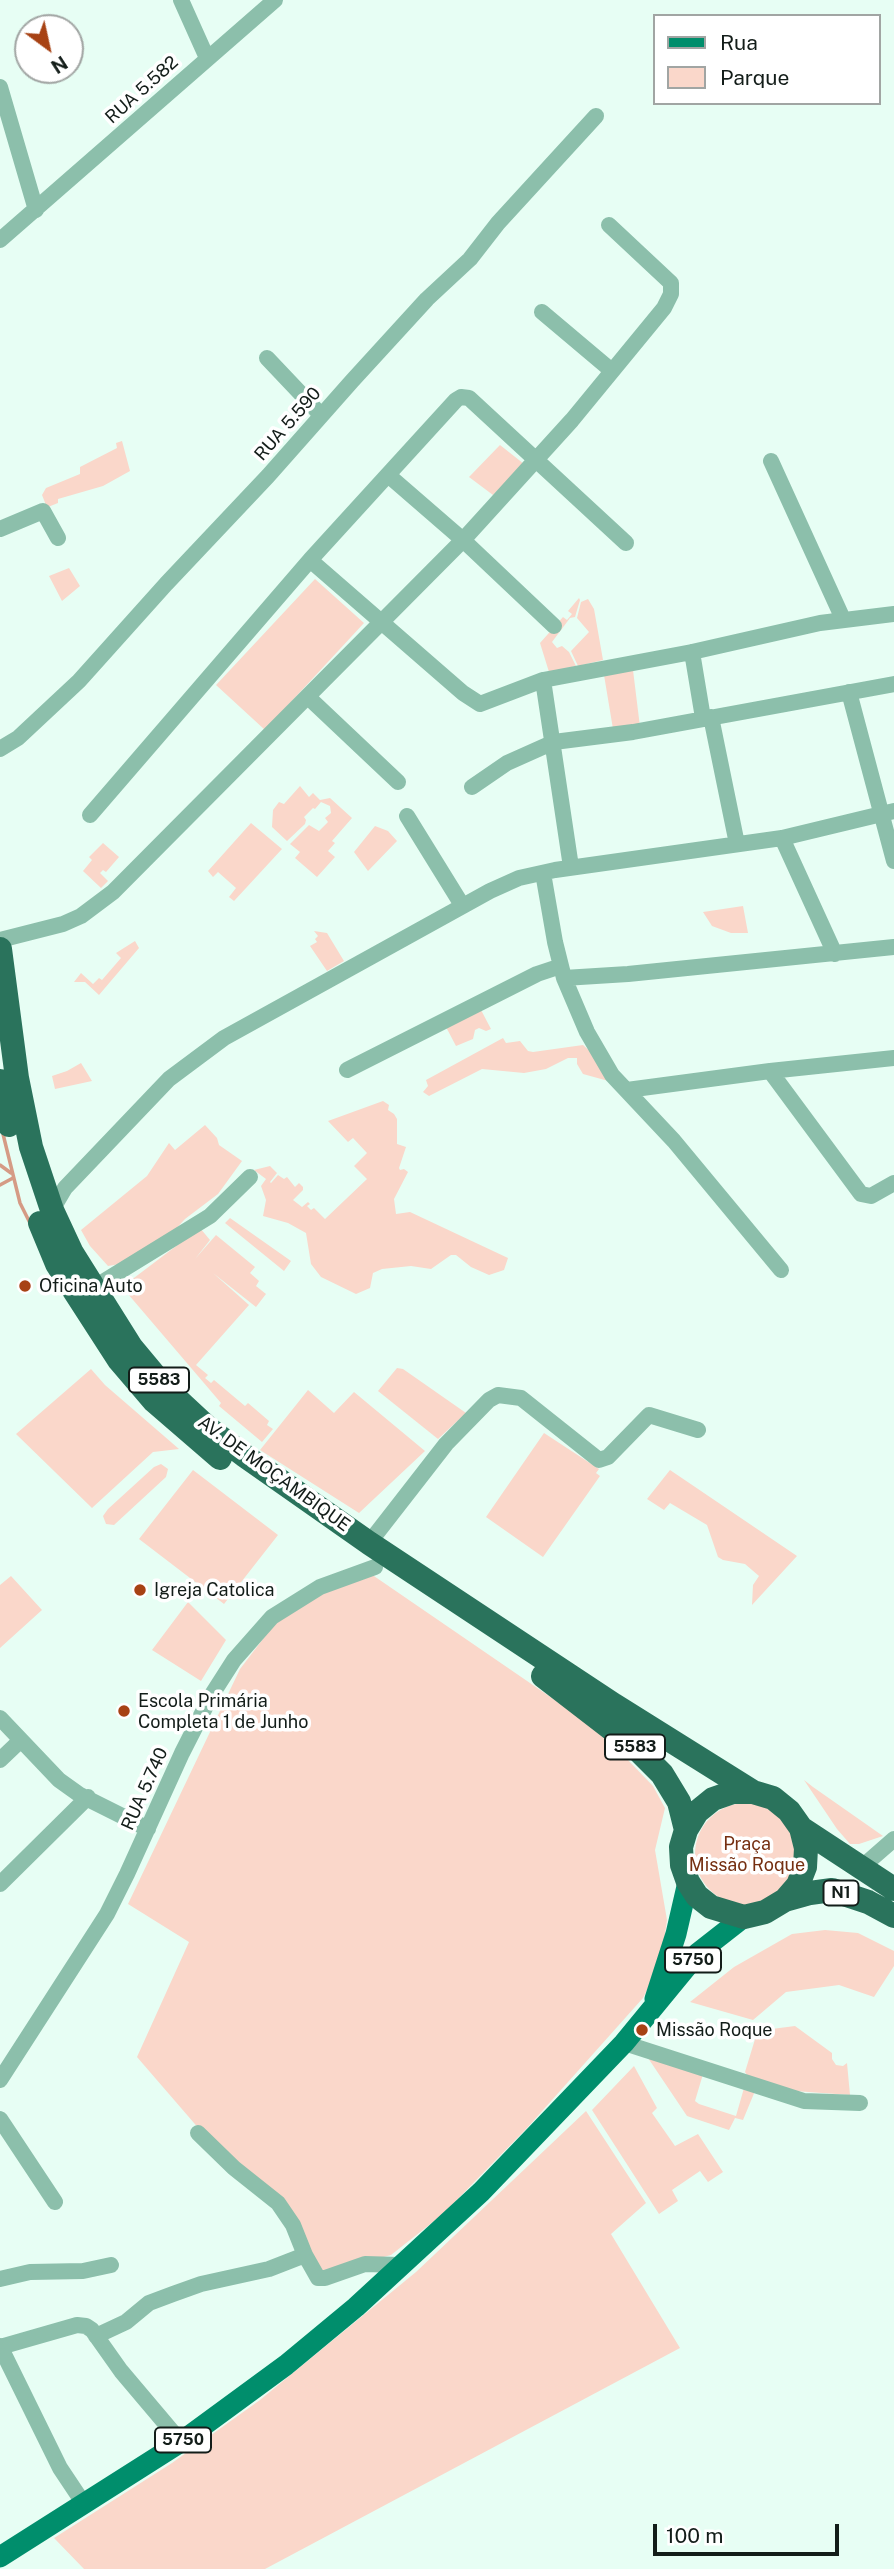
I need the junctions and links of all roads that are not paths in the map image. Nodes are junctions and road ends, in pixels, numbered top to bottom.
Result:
1 (181, 0) edge
2 (275, 0) edge
3 (207, 58) junction
4 (0, 88) edge
5 (596, 116) dead end
6 (36, 210) junction
7 (609, 225) dead end
8 (0, 240) edge
9 (542, 312) dead end
10 (267, 358) dead end
11 (612, 371) junction
12 (321, 415) junction
13 (537, 459) junction
14 (771, 461) dead end
15 (388, 475) junction
16 (0, 529) edge
17 (58, 538) dead end
18 (463, 540) junction
19 (626, 543) dead end
20 (310, 560) junction
21 (894, 614) edge
22 (843, 619) junction
23 (380, 622) junction
24 (554, 626) dead end
25 (692, 652) junction
26 (543, 680) junction
27 (894, 684) edge
28 (849, 692) junction
29 (308, 697) junction
30 (707, 718) junction
31 (554, 742) junction
32 (0, 749) edge
33 (398, 782) dead end
34 (472, 787) dead end
35 (887, 812) edge
36 (90, 815) dead end
37 (407, 816) dead end
38 (782, 838) junction
39 (737, 844) junction
40 (894, 861) edge
41 (571, 867) junction
42 (543, 873) junction
43 (462, 905) junction
44 (0, 940) edge
45 (894, 947) edge
46 (0, 950) edge
47 (835, 954) junction
48 (562, 972) junction
49 (894, 1058) edge
50 (347, 1070) dead end
51 (770, 1070) junction
52 (0, 1081) edge
53 (626, 1090) junction
54 (250, 1177) dead end
55 (894, 1184) edge
56 (52, 1210) junction
57 (781, 1270) dead end
58 (93, 1288) junction
59 (698, 1430) dead end
60 (372, 1555) junction
61 (0, 1718) edge
62 (21, 1740) junction
63 (0, 1760) edge
64 (754, 1792) junction
65 (88, 1797) junction
66 (801, 1828) junction
67 (148, 1829) junction
68 (686, 1830) junction
69 (894, 1839) edge
70 (862, 1867) junction
71 (688, 1882) junction
72 (0, 1884) edge
73 (894, 1889) edge
74 (785, 1900) junction
75 (894, 1916) edge
76 (744, 1917) junction
77 (644, 2018) junction
78 (624, 2043) junction
79 (0, 2080) edge
80 (860, 2104) dead end
81 (0, 2119) edge
82 (198, 2133) dead end
83 (55, 2202) dead end
84 (305, 2255) junction
85 (111, 2265) dead end
86 (399, 2265) junction
87 (0, 2279) edge
88 (96, 2336) junction
89 (0, 2346) edge
90 (181, 2442) junction
91 (84, 2504) junction
92 (0, 2557) edge

1 - 3 street
2 - 3 street, RUA 5.582
3 - 6 street, RUA 5.582
4 - 6 street
5 - 12 street, RUA 5.590
6 - 8 street, RUA 5.582
7 - 11 street
9 - 11 street
10 - 12 street
11 - 13 street
12 - 32 street, RUA 5.590
13 - 15 street
13 - 18 street
13 - 19 street
14 - 22 street
15 - 18 street
15 - 20 street
16 - 17 street
18 - 23 street
18 - 24 street
20 - 23 street
20 - 36 street
21 - 22 street
22 - 25 street
23 - 26 street
23 - 29 street
25 - 26 street
25 - 30 street
26 - 31 street
27 - 28 street
28 - 30 street
28 - 35 street
29 - 33 street
29 - 44 street
30 - 31 street
30 - 39 street
31 - 34 street
31 - 41 street
35 - 38 street
35 - 40 street
37 - 43 street
38 - 39 street
38 - 47 street
39 - 41 street
41 - 42 street
42 - 43 street
42 - 48 street
43 - 56 street
45 - 47 street
46 - 56 highway, AV. DE MOÇAMBIQUE / 5583
47 - 48 street
48 - 50 street
48 - 53 street
49 - 51 street
51 - 53 street
51 - 55 street
52 - 60 highway, AV. DE MOÇAMBIQUE / 5583
53 - 57 street
54 - 58 street
56 - 58 highway, AV. DE MOÇAMBIQUE / 5583
58 - 60 highway, AV. DE MOÇAMBIQUE / 5583
59 - 60 street
60 - 64 highway, AV. DE MOÇAMBIQUE / 5583
60 - 67 street, RUA 5.740
60 - 68 highway, AV. DE MOÇAMBIQUE / 5583
61 - 62 street
62 - 63 street
62 - 65 street
64 - 66 highway, N1
64 - 68 highway
65 - 67 street
65 - 72 street
66 - 70 highway, N1
66 - 74 highway, N1
67 - 79 street, RUA 5.740
68 - 71 highway
69 - 70 street
70 - 73 highway, N1
71 - 76 highway
71 - 77 main road
74 - 75 highway, N1
74 - 76 highway, N1
76 - 77 main road, 5750
77 - 78 main road, 5750
78 - 80 street
78 - 86 main road, 5750
81 - 83 street
82 - 84 street
84 - 86 street
84 - 88 street
85 - 87 street
86 - 90 main road, 5750
88 - 89 street
88 - 90 street
89 - 91 street
90 - 91 main road, 5750
91 - 92 main road, 5750

